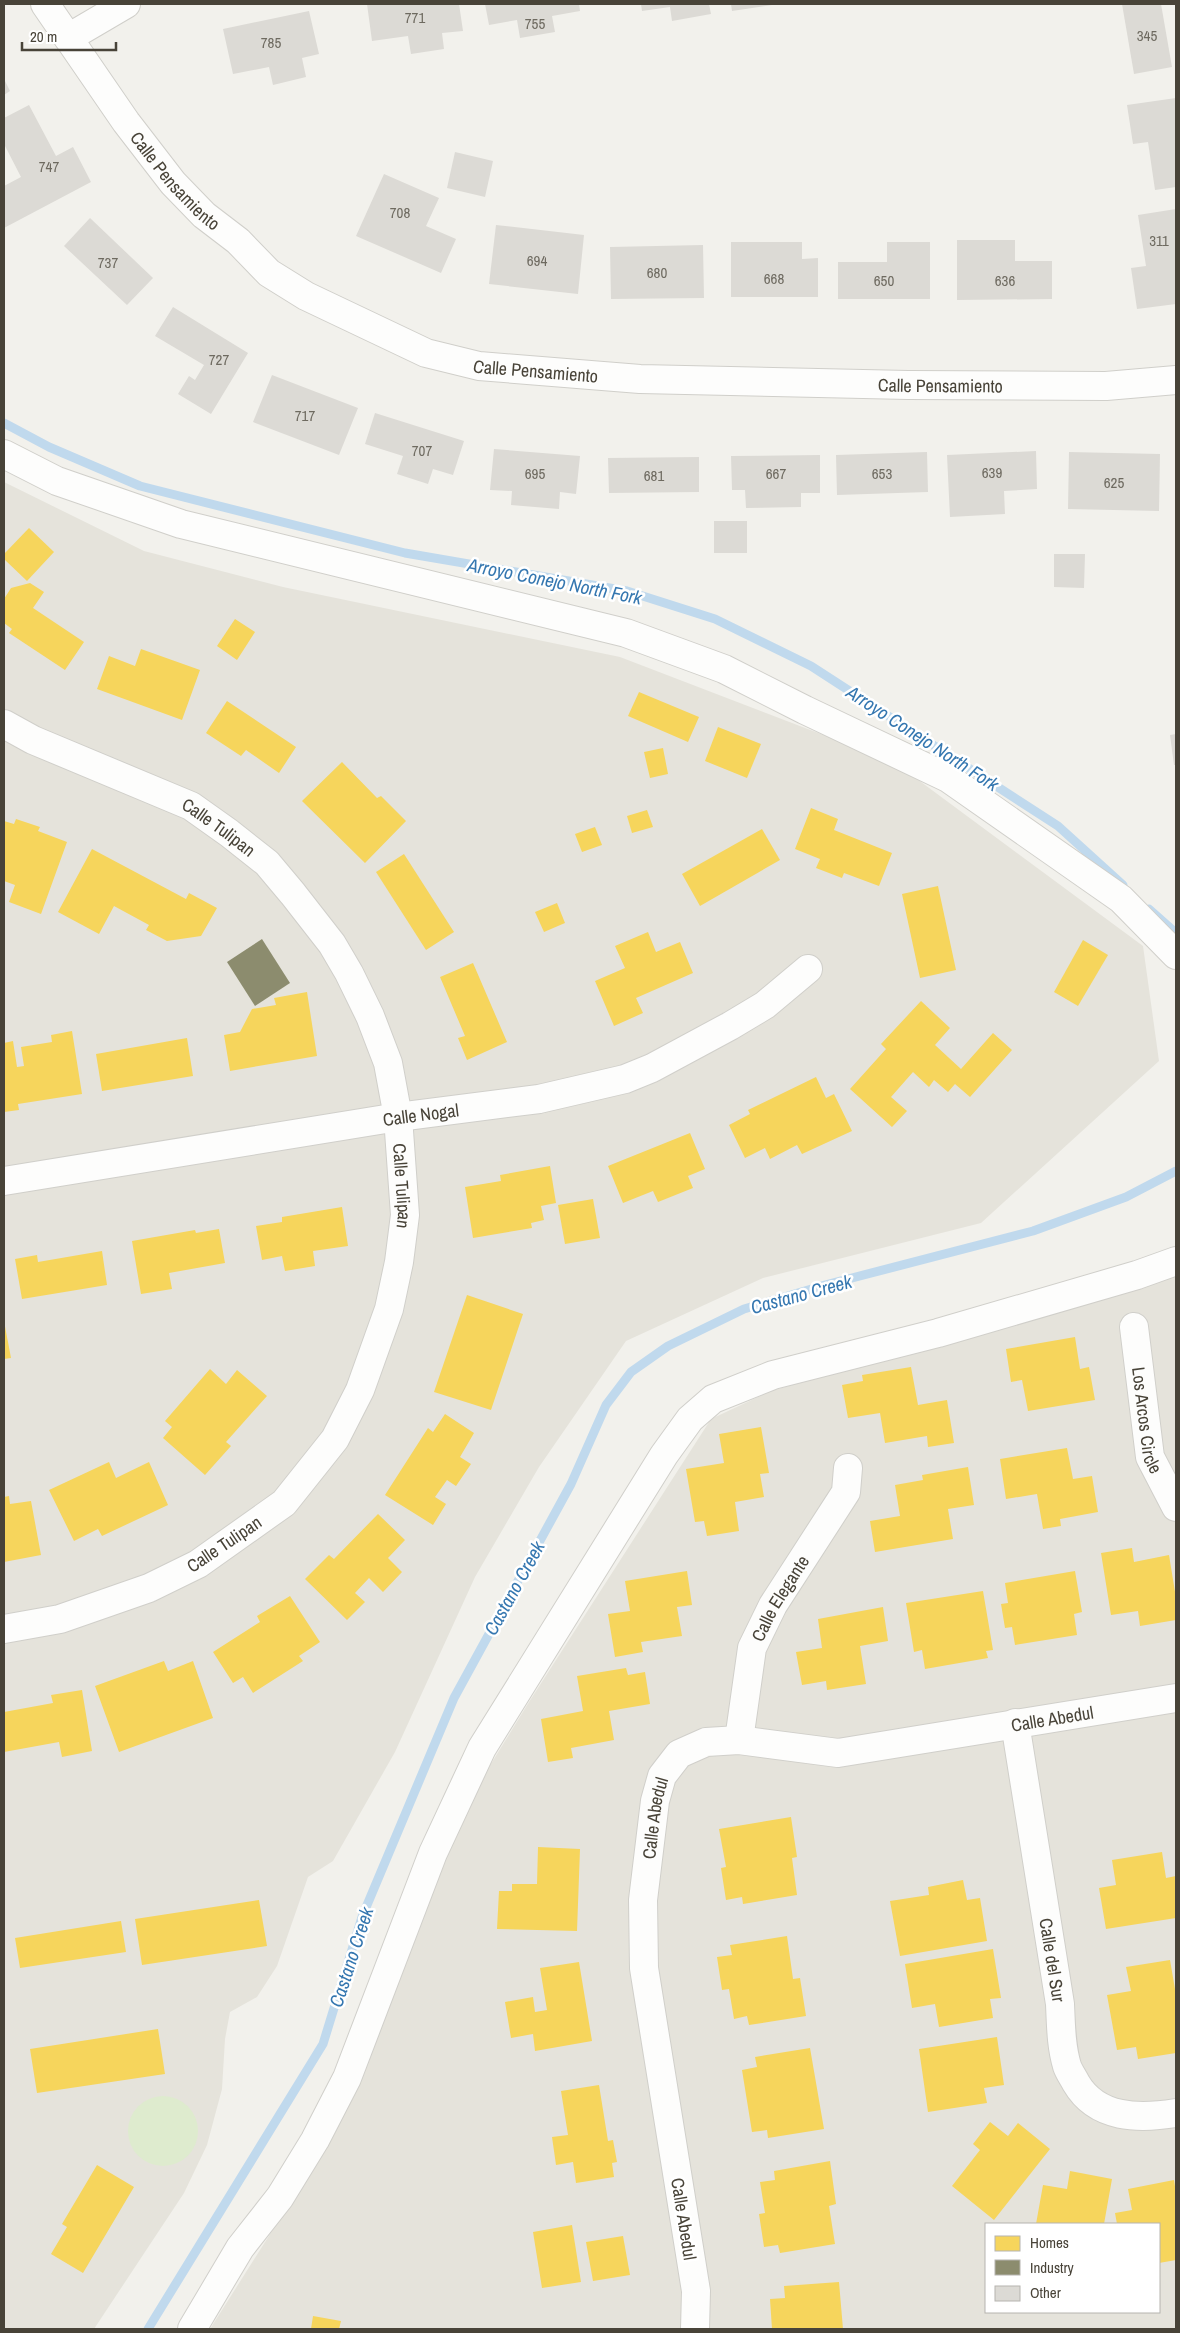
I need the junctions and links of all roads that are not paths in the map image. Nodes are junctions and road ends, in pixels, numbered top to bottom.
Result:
1 (45, 4) edge
2 (126, 4) edge
3 (68, 38) junction
4 (1176, 380) edge
5 (4, 454) edge
6 (4, 724) edge
7 (1176, 955) edge
8 (808, 969) dead end
9 (398, 1117) junction
10 (4, 1181) edge
11 (1176, 1261) edge
12 (1134, 1327) dead end
13 (848, 1468) dead end
14 (1176, 1507) edge
15 (4, 1629) edge
16 (1176, 1698) edge
17 (1015, 1723) junction
18 (739, 1740) junction
19 (1176, 2113) edge
20 (192, 2329) edge
21 (695, 2329) edge

1 - 3 street, Calle Pensamiento
2 - 3 street
3 - 4 street, Calle Pensamiento
5 - 7 street
6 - 9 street, Calle Tulipan
8 - 9 street, Calle Nogal
9 - 10 street, Calle Nogal
9 - 15 street, Calle Tulipan
11 - 20 street
12 - 14 street, Los Arcos Circle
13 - 18 street, Calle Elegante
16 - 17 street, Calle Abedul
17 - 18 street, Calle Abedul
17 - 19 street, Calle del Sur
18 - 21 street, Calle Abedul

